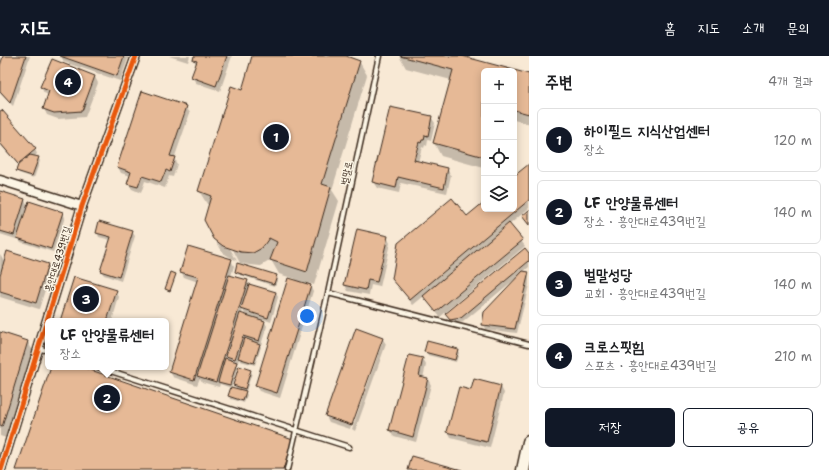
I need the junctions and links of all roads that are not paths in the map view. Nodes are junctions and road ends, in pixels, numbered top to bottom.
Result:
1 (136, 56) edge
2 (380, 56) edge
3 (0, 180) edge
4 (82, 206) junction
5 (328, 293) junction
6 (47, 318) edge
7 (45, 325) edge
8 (529, 344) edge
9 (38, 348) junction
10 (45, 350) edge
11 (107, 370) edge
12 (296, 430) junction
13 (529, 442) edge
14 (349, 447) dead end
15 (1, 470) edge
16 (287, 470) edge
17 (522, 470) edge

1 - 4 street, 흥안대로439번길
2 - 5 lane, 벌말로
3 - 4 street
4 - 6 street, 흥안대로439번길
5 - 8 lane
5 - 12 lane, 벌말로
7 - 9 street, 흥안대로439번길
9 - 10 lane
9 - 15 street, 흥안대로439번길
11 - 12 lane
12 - 14 lane
12 - 16 lane, 벌말로
13 - 17 street

